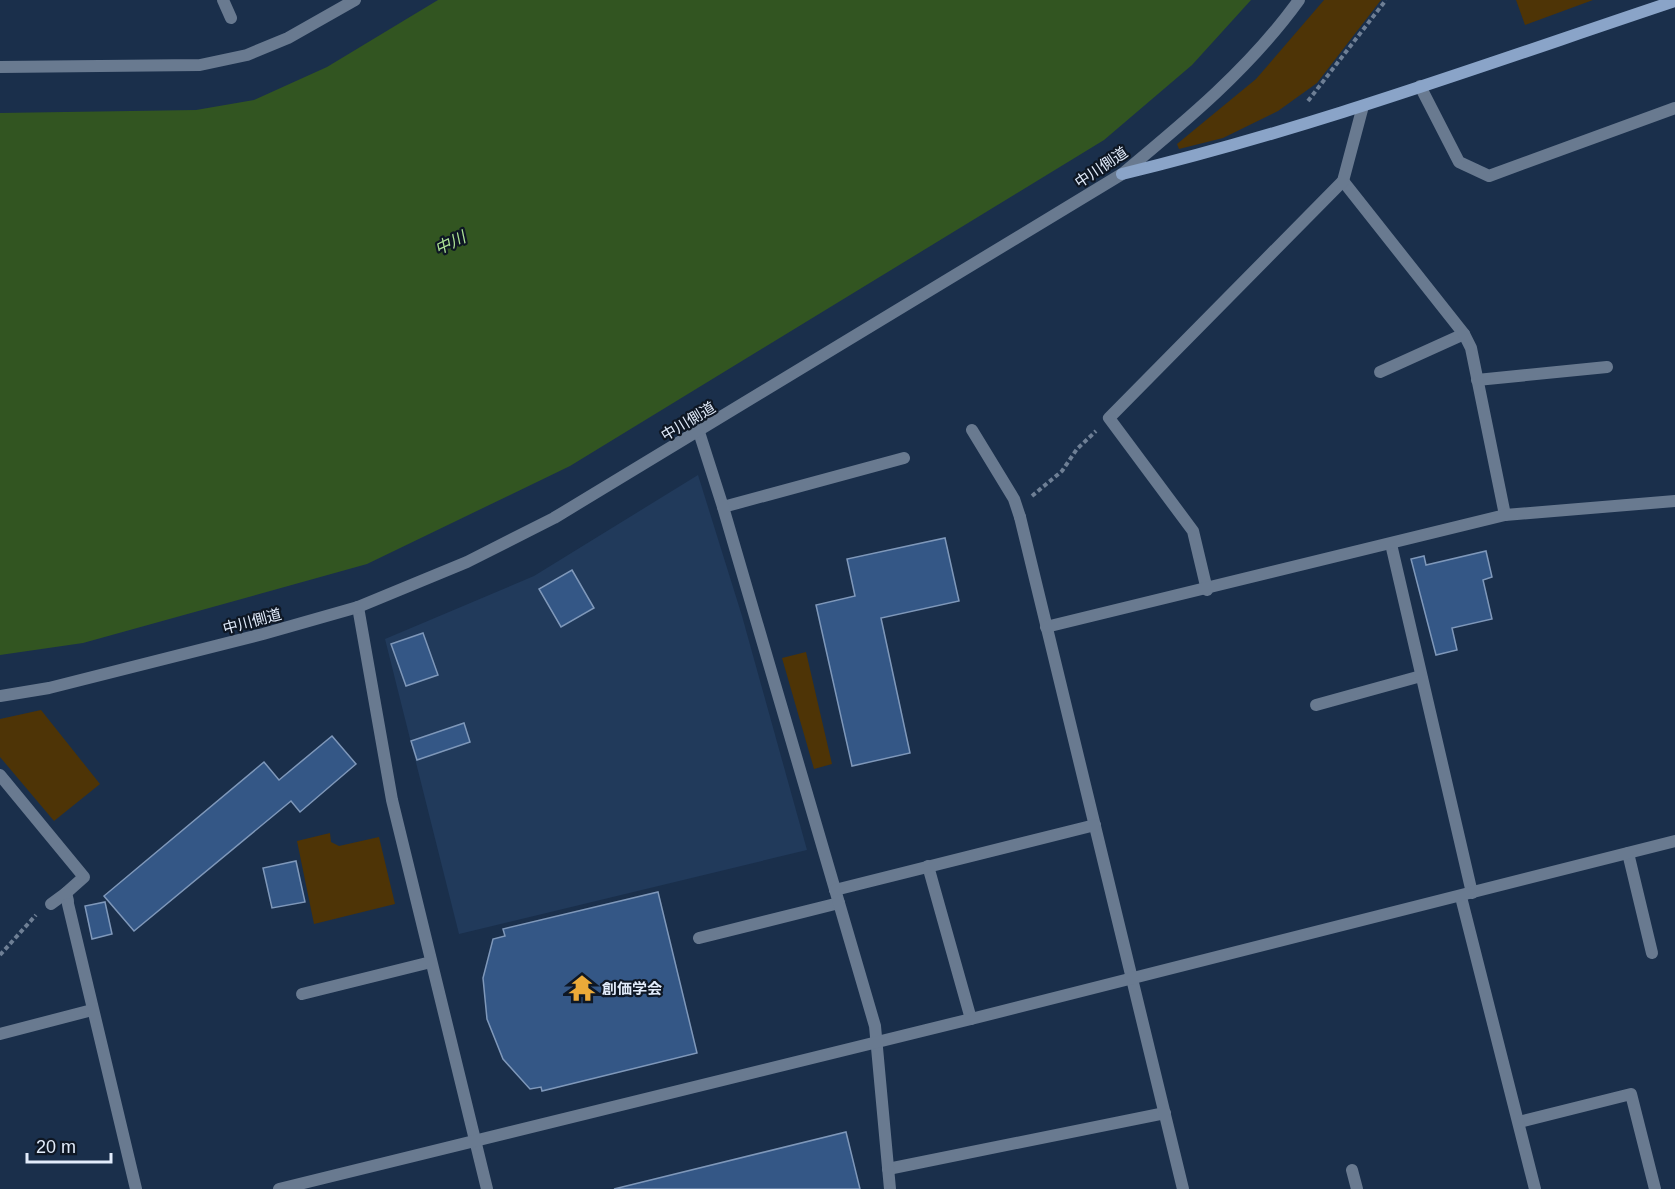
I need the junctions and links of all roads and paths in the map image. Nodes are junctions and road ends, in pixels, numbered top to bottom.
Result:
1 (223, 0) edge
2 (355, 0) edge
3 (1299, 0) edge
4 (1386, 0) edge
5 (1675, 1) edge
6 (231, 18) dead end
7 (0, 67) edge
8 (1420, 86) junction
9 (1363, 106) junction
10 (1305, 107) dead end
11 (1675, 108) edge
12 (1122, 174) junction
13 (1343, 181) junction
14 (1464, 334) junction
15 (1607, 367) dead end
16 (1380, 372) dead end
17 (1478, 380) junction
18 (1109, 418) junction
19 (972, 430) dead end
20 (699, 432) junction
21 (904, 458) dead end
22 (1675, 501) edge
23 (723, 507) junction
24 (1019, 513) junction
25 (1505, 515) junction
26 (1391, 544) junction
27 (1207, 590) junction
28 (357, 607) junction
29 (1046, 627) junction
30 (1421, 676) junction
31 (0, 696) edge
32 (1316, 705) dead end
33 (0, 775) edge
34 (1095, 825) junction
35 (1675, 841) edge
36 (1628, 853) junction
37 (928, 866) junction
38 (835, 890) junction
39 (1467, 895) junction
40 (67, 899) junction
41 (839, 903) junction
42 (51, 904) joint
43 (699, 938) dead end
44 (1652, 952) dead end
45 (0, 955) edge
46 (431, 962) junction
47 (1132, 979) junction
48 (303, 994) dead end
49 (92, 1010) junction
50 (971, 1019) junction
51 (0, 1034) edge
52 (877, 1042) junction
53 (1165, 1113) junction
54 (1519, 1122) junction
55 (475, 1141) junction
56 (888, 1169) junction
57 (1352, 1170) dead end
58 (136, 1189) edge
59 (279, 1189) edge
60 (487, 1189) edge
61 (890, 1189) edge
62 (1183, 1189) edge
63 (1357, 1189) edge
64 (1535, 1189) edge
65 (1655, 1189) edge

1 - 6 street
2 - 7 street
3 - 12 street, 中川側道
4 - 10 path
5 - 8 street
8 - 9 street
8 - 11 street
9 - 12 street
9 - 13 street
12 - 20 street, 中川側道
13 - 14 street
13 - 18 street
14 - 16 street
14 - 17 street
15 - 17 street
17 - 25 street
18 - 24 path
18 - 27 street
19 - 24 street
20 - 23 street
20 - 28 street, 中川側道
21 - 23 street
22 - 25 street
23 - 38 street
24 - 29 street
25 - 26 street
26 - 27 street
26 - 30 street
27 - 29 street
28 - 31 street, 中川側道
28 - 46 street
29 - 34 street
30 - 32 street
30 - 39 street
33 - 40 street
34 - 37 street
34 - 47 street
35 - 36 street
36 - 39 street
36 - 44 street
37 - 38 street
37 - 50 street
38 - 41 street
39 - 47 street
39 - 54 street
40 - 42 street
40 - 49 street
41 - 43 street
41 - 52 street
42 - 45 path
46 - 48 street
46 - 55 street
47 - 50 street
47 - 53 street
49 - 51 street
49 - 58 street
50 - 52 street
52 - 55 street
52 - 56 street
53 - 56 street
53 - 62 street
54 - 64 street
54 - 65 street
55 - 59 street
55 - 60 street
56 - 61 street
57 - 63 street

